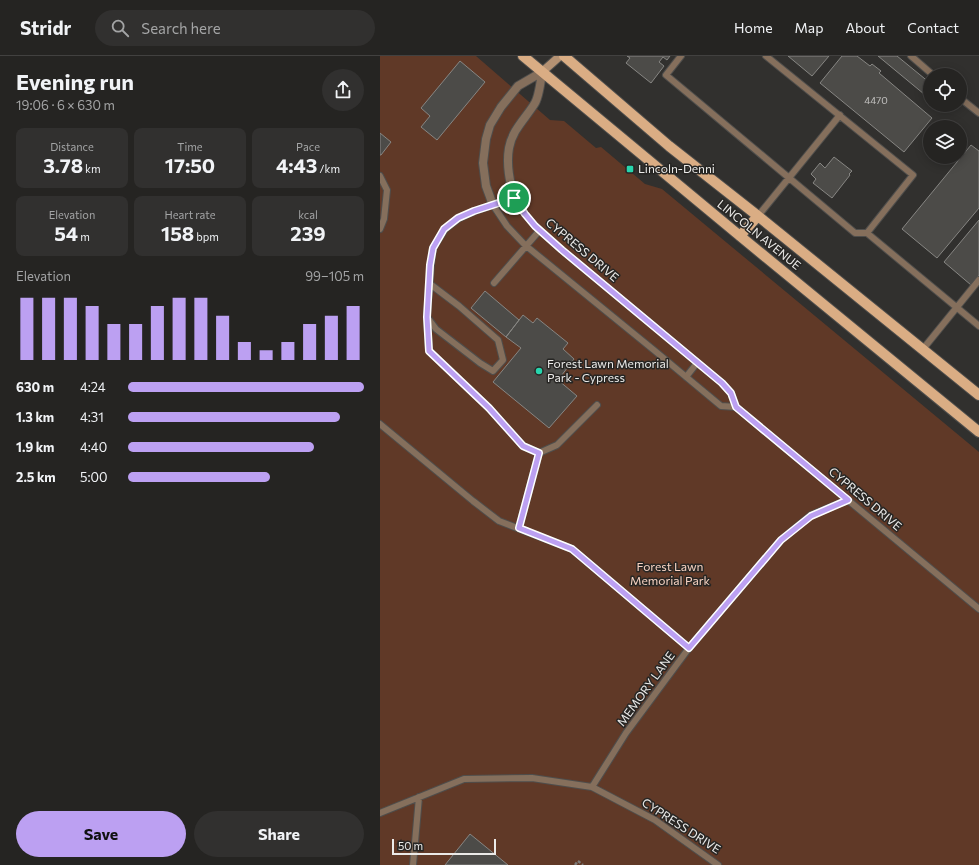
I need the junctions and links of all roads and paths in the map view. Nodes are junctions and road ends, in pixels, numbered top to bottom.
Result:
1 (523, 56) edge
2 (560, 56) edge
3 (564, 56) edge
4 (681, 56) edge
5 (766, 56) edge
6 (910, 56) edge
7 (925, 68) edge
8 (542, 72) junction
9 (967, 103) edge
10 (979, 103) edge
11 (977, 111) edge
12 (840, 115) junction
13 (380, 176) edge
14 (790, 178) junction
15 (514, 198) junction
16 (493, 205) junction
17 (758, 216) junction
18 (380, 229) edge
19 (540, 230) junction
20 (867, 233) junction
21 (740, 236) junction
22 (525, 245) junction
23 (979, 280) edge
24 (494, 283) dead end
25 (430, 284) junction
26 (957, 307) junction
27 (427, 317) junction
28 (979, 326) edge
29 (923, 349) junction
30 (698, 363) junction
31 (686, 377) junction
32 (979, 396) edge
33 (597, 405) dead end
34 (736, 407) junction
35 (380, 424) edge
36 (979, 432) edge
37 (539, 453) junction
38 (848, 500) junction
39 (519, 528) junction
40 (979, 609) edge
41 (689, 648) junction
42 (592, 787) junction
43 (419, 797) junction
44 (380, 812) edge
45 (413, 865) edge
46 (575, 865) edge
47 (583, 865) edge
48 (718, 865) edge

1 - 8 main road, LINCOLN AVENUE
2 - 8 main road
3 - 17 main road, LINCOLN AVENUE
4 - 14 lane
5 - 12 lane
6 - 7 lane
8 - 15 street, CYPRESS DRIVE
8 - 16 street, CYPRESS DRIVE
8 - 21 main road, LINCOLN AVENUE
9 - 11 lane
10 - 11 lane
12 - 14 lane
12 - 20 lane
13 - 18 lane
14 - 17 lane
14 - 20 lane
15 - 16 lane
15 - 19 lane, CYPRESS DRIVE
16 - 22 lane, CYPRESS DRIVE
16 - 25 lane
17 - 21 main road
17 - 29 main road, LINCOLN AVENUE
19 - 22 lane
19 - 30 lane, CYPRESS DRIVE
20 - 26 lane
21 - 36 main road, LINCOLN AVENUE
22 - 24 lane
22 - 31 lane, CYPRESS DRIVE
23 - 26 lane
25 - 27 lane
25 - 27 lane
26 - 28 lane
26 - 29 lane
27 - 37 lane
29 - 32 main road, LINCOLN AVENUE
30 - 31 lane
30 - 34 lane, CYPRESS DRIVE
31 - 34 lane, CYPRESS DRIVE
33 - 37 lane
34 - 38 lane, CYPRESS DRIVE
35 - 39 lane
37 - 39 lane
38 - 40 lane, CYPRESS DRIVE
38 - 41 lane, MEMORY LANE
39 - 41 lane
41 - 42 lane, MEMORY LANE
42 - 43 lane, CYPRESS DRIVE
42 - 48 lane, CYPRESS DRIVE
43 - 44 lane, CYPRESS DRIVE
43 - 45 lane
46 - 47 path

